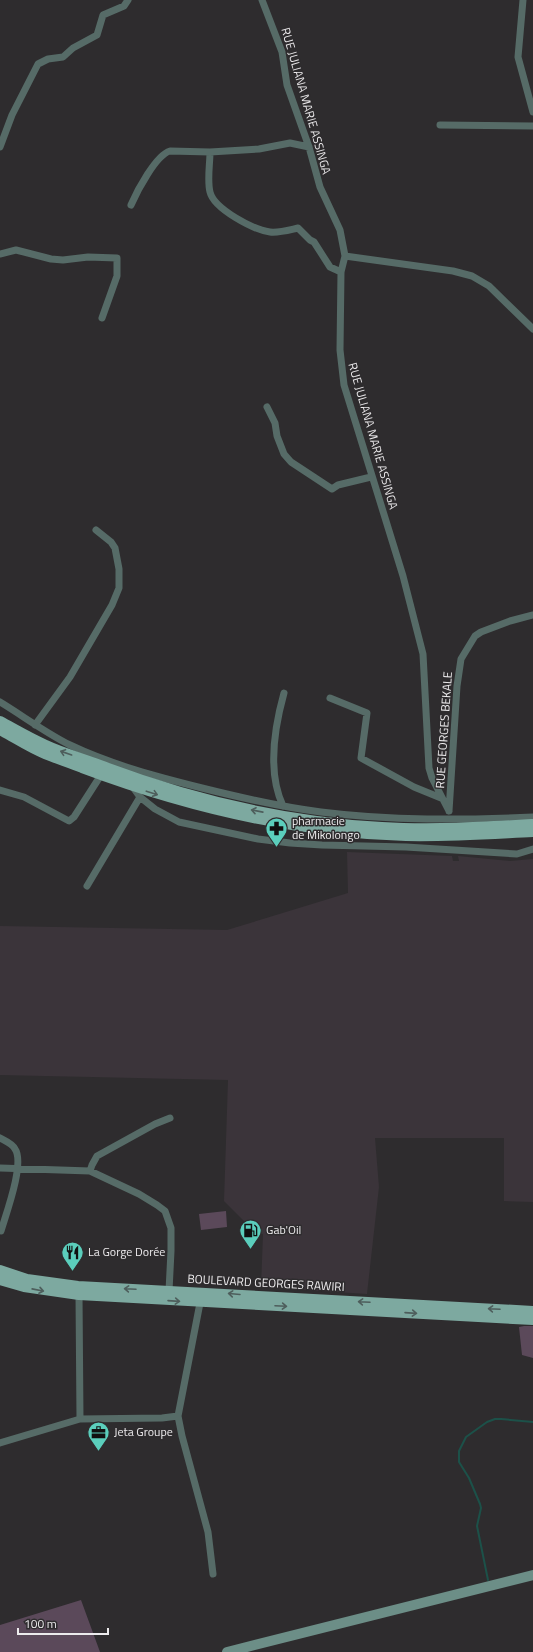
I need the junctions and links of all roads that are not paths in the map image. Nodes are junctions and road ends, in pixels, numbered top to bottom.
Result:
1 (128, 0) edge
2 (262, 0) edge
3 (523, 0) edge
4 (530, 87) edge
5 (533, 112) edge
6 (440, 125) dead end
7 (533, 126) edge
8 (0, 147) edge
9 (309, 147) junction
10 (210, 152) junction
11 (130, 205) dead end
12 (0, 254) edge
13 (345, 256) junction
14 (341, 272) junction
15 (102, 318) dead end
16 (533, 329) edge
17 (267, 407) dead end
18 (371, 476) junction
19 (96, 530) dead end
20 (533, 615) edge
21 (284, 693) dead end
22 (330, 698) dead end
23 (0, 702) edge
24 (0, 721) edge
25 (36, 725) junction
26 (0, 730) edge
27 (101, 775) junction
28 (132, 786) junction
29 (0, 790) edge
30 (140, 797) junction
31 (441, 798) junction
32 (283, 806) junction
33 (449, 811) junction
34 (533, 816) edge
35 (449, 819) junction
36 (533, 824) edge
37 (533, 832) edge
38 (533, 849) edge
39 (87, 886) dead end
40 (170, 1118) dead end
41 (0, 1138) edge
42 (0, 1168) edge
43 (18, 1168) junction
44 (90, 1170) junction
45 (1, 1231) dead end
46 (0, 1270) edge
47 (0, 1280) edge
48 (169, 1291) junction
49 (79, 1295) junction
50 (200, 1303) junction
51 (533, 1311) edge
52 (533, 1320) edge
53 (178, 1416) junction
54 (80, 1419) junction
55 (0, 1442) edge
56 (214, 1574) dead end
57 (533, 1575) edge
58 (227, 1652) edge

1 - 8 street
2 - 9 street, RUE JULIANA MARIE ASSINGA
3 - 4 street
4 - 5 street
6 - 7 street
9 - 10 street
9 - 13 street, RUE JULIANA MARIE ASSINGA
10 - 11 street
10 - 14 street
12 - 15 street
13 - 14 street, RUE JULIANA MARIE ASSINGA
13 - 16 street
14 - 18 street, RUE JULIANA MARIE ASSINGA
17 - 18 street
18 - 31 street, RUE JULIANA MARIE ASSINGA
19 - 25 street
20 - 33 street, RUE GEORGES BEKALE
21 - 32 street
22 - 31 street
23 - 25 street
36 -> 24 main road
25 - 32 street
26 - 27 main road
27 - 28 main road
27 - 29 street
28 - 30 street
28 -> 37 main road
30 - 38 street
30 - 39 street
31 - 33 street, RUE JULIANA MARIE ASSINGA
32 - 35 street
33 - 35 street, RUE GEORGES BEKALE
34 - 35 street
40 - 44 street
41 - 43 street
42 - 43 street
43 - 44 street
43 - 45 street
44 - 48 street
48 -> 46 main road, BOULEVARD GEORGES RAWIRI
47 -> 49 main road, BOULEVARD GEORGES RAWIRI
51 -> 48 main road, BOULEVARD GEORGES RAWIRI
49 -> 50 main road, BOULEVARD GEORGES RAWIRI
49 - 54 street
50 -> 52 main road, BOULEVARD GEORGES RAWIRI
50 - 53 street
53 - 54 street
53 - 56 street
54 - 55 street
57 - 58 main road

